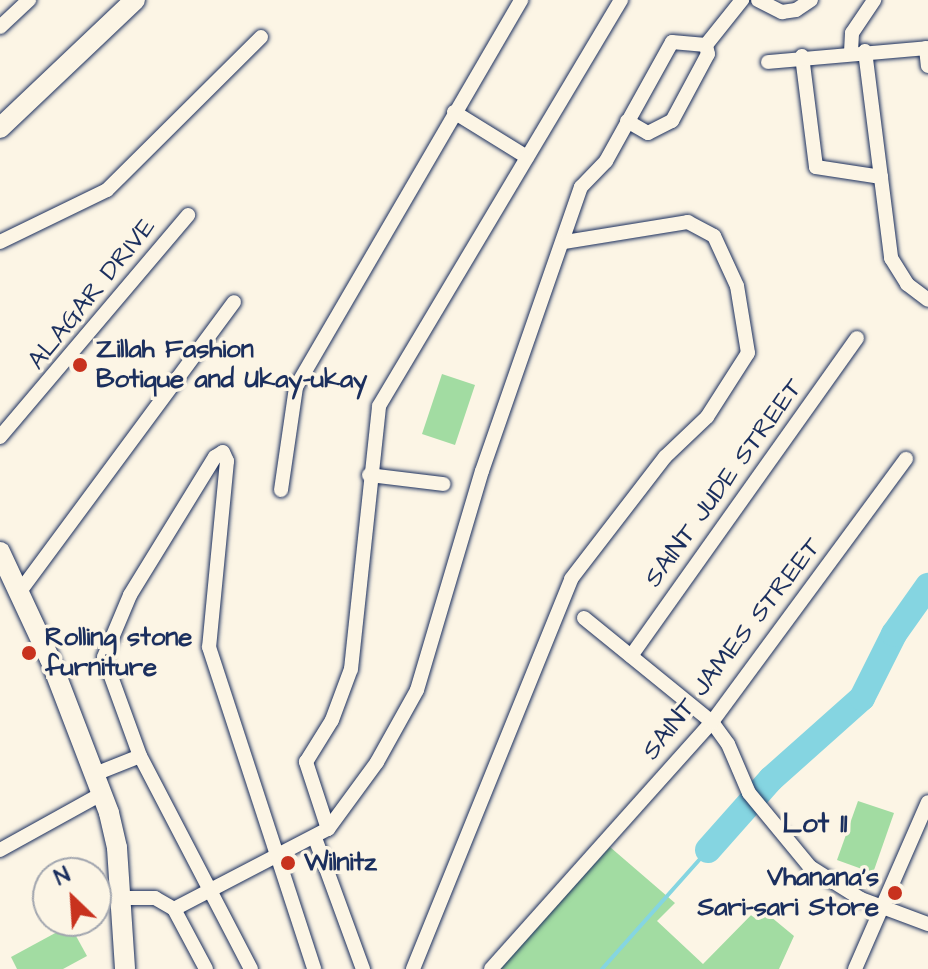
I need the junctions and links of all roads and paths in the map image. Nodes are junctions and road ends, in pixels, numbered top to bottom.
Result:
1 (29, 0) edge
2 (135, 0) edge
3 (521, 0) edge
4 (621, 0) edge
5 (742, 0) edge
6 (758, 0) edge
7 (811, 0) edge
8 (874, 0) edge
9 (0, 27) edge
10 (261, 37) dead end
11 (706, 45) junction
12 (927, 48) edge
13 (858, 51) junction
14 (802, 56) junction
15 (768, 62) dead end
16 (928, 66) edge
17 (454, 112) junction
18 (627, 121) junction
19 (0, 128) edge
20 (527, 157) junction
21 (881, 177) junction
22 (188, 215) dead end
23 (0, 242) edge
24 (565, 242) junction
25 (928, 300) edge
26 (234, 302) dead end
27 (857, 338) dead end
28 (0, 437) edge
29 (906, 459) dead end
30 (369, 475) junction
31 (443, 484) dead end
32 (281, 490) dead end
33 (0, 552) edge
34 (18, 594) junction
35 (584, 618) dead end
36 (631, 656) junction
37 (712, 722) junction
38 (140, 756) junction
39 (99, 783) junction
40 (925, 805) edge
41 (328, 829) junction
42 (315, 838) junction
43 (0, 850) edge
44 (276, 859) junction
45 (211, 891) junction
46 (121, 898) junction
47 (879, 907) junction
48 (174, 909) junction
49 (928, 924) edge
50 (125, 969) edge
51 (206, 969) edge
52 (251, 969) edge
53 (314, 969) edge
54 (363, 969) edge
55 (413, 969) edge
56 (491, 969) edge
57 (855, 969) edge

1 - 9 street
2 - 19 main road
3 - 17 street
4 - 20 street
5 - 11 street
6 - 7 street
8 - 13 street
10 - 23 street
11 - 18 street
11 - 18 street
12 - 13 street
12 - 16 street
13 - 14 street
13 - 21 street
14 - 15 street
14 - 21 street
17 - 20 street
17 - 32 street
18 - 24 street
20 - 30 street
21 - 25 street
22 - 28 street, ALAGAR DRIVE
24 - 41 street
24 - 55 street
26 - 34 street
27 - 36 street, SAINT JUDE STREET
29 - 37 street, SAINT JAMES STREET
30 - 31 street
30 - 41 street
33 - 34 main road
34 - 39 main road
35 - 36 street
36 - 37 street
37 - 47 street
37 - 56 street, SAINT JAMES STREET
38 - 39 street
38 - 44 street
38 - 45 street
39 - 43 street
39 - 46 main road
40 - 47 street
41 - 42 street
42 - 44 street
42 - 54 street
44 - 45 street
44 - 53 street
45 - 48 street
45 - 52 street
46 - 48 street
46 - 50 main road
47 - 49 street
47 - 57 street
48 - 51 street

